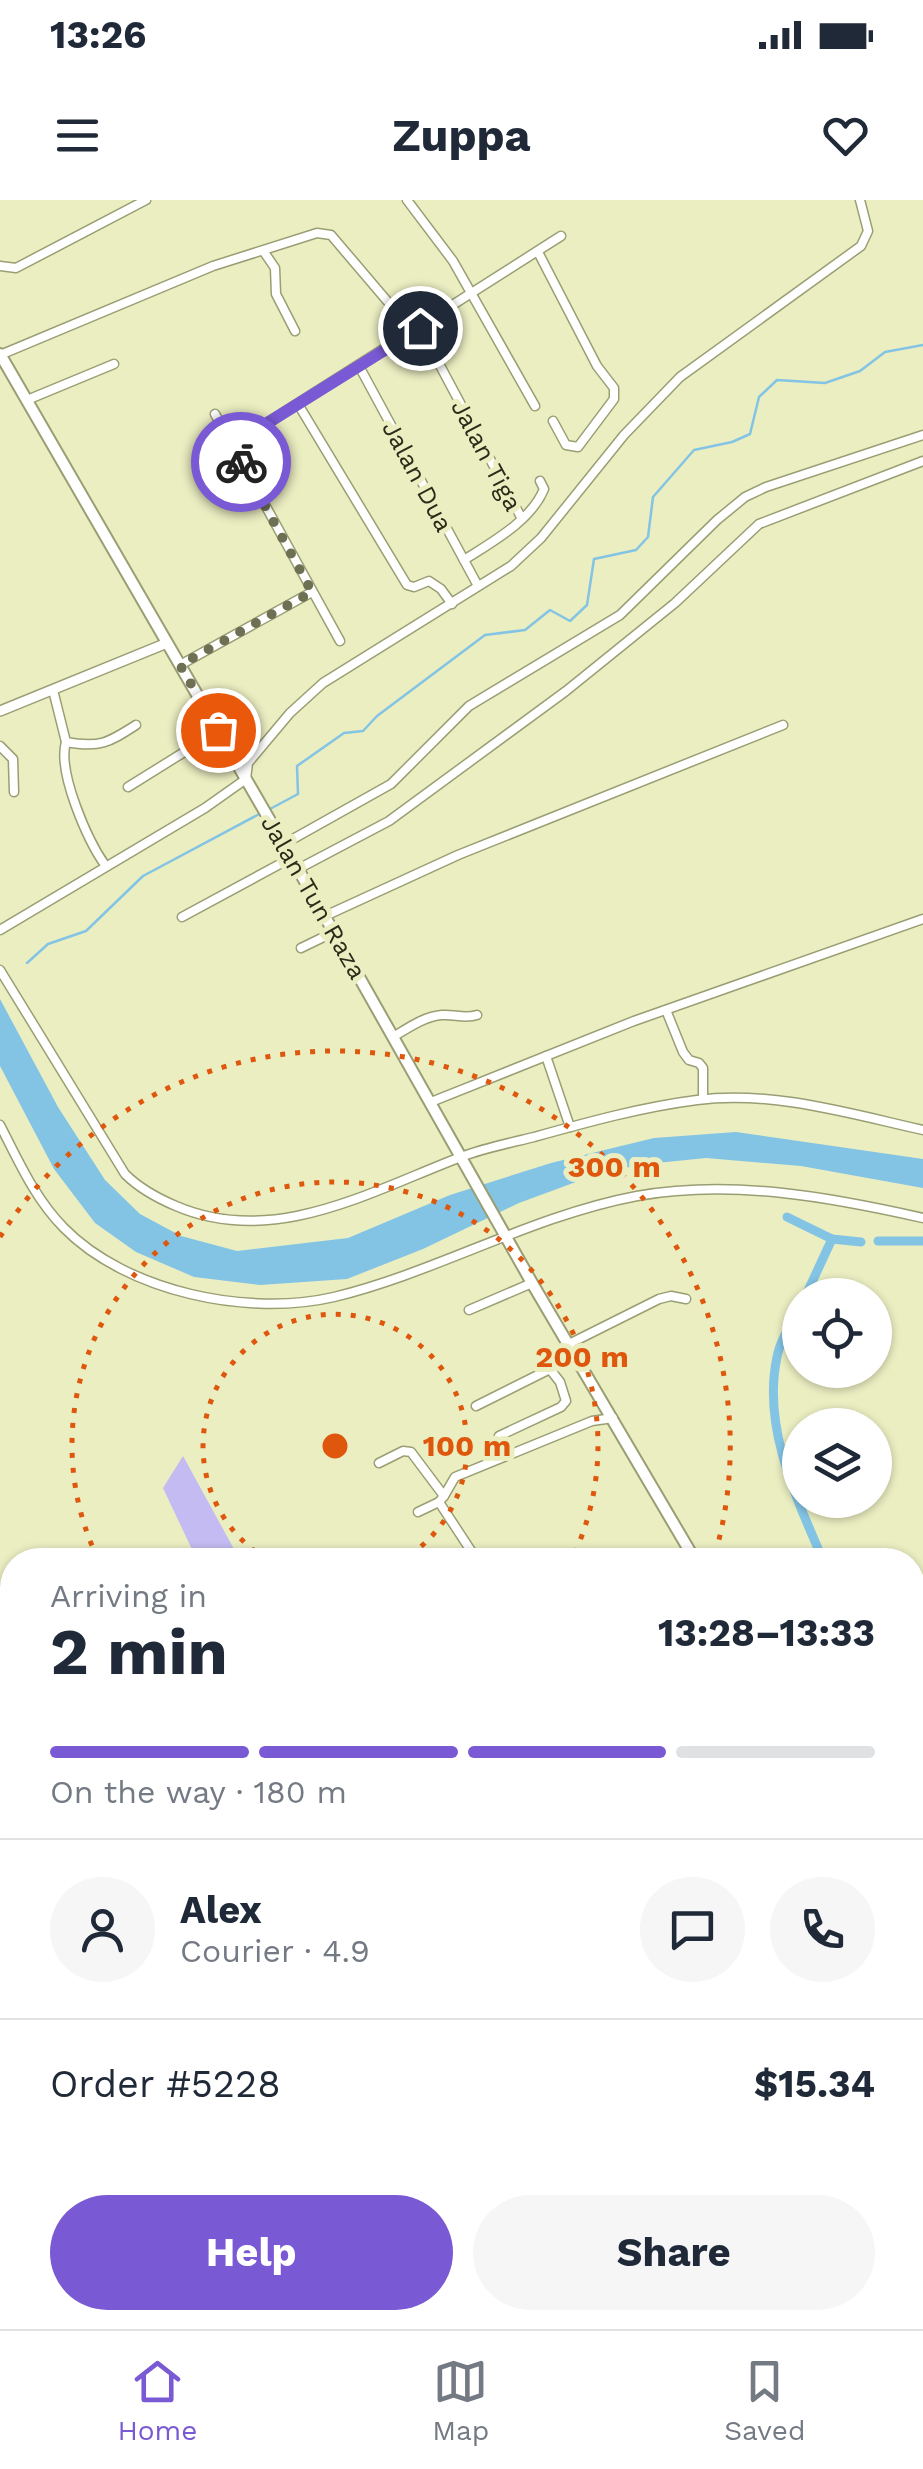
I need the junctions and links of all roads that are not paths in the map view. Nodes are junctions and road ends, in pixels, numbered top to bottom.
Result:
1 (146, 200) edge
2 (407, 200) edge
3 (860, 200) edge
4 (561, 236) dead end
5 (264, 252) junction
6 (538, 252) junction
7 (0, 266) edge
8 (474, 294) junction
9 (388, 302) dead end
10 (420, 328) junction
11 (295, 330) dead end
12 (0, 354) edge
13 (114, 364) dead end
14 (358, 366) junction
15 (13, 375) junction
16 (0, 382) edge
17 (27, 400) junction
18 (298, 404) junction
19 (535, 406) dead end
20 (215, 414) dead end
21 (554, 422) dead end
22 (923, 435) edge
23 (232, 445) junction
24 (923, 461) edge
25 (540, 480) dead end
26 (522, 519) junction
27 (464, 560) junction
28 (478, 586) junction
29 (312, 592) junction
30 (452, 604) junction
31 (340, 641) dead end
32 (166, 643) junction
33 (180, 665) junction
34 (53, 690) junction
35 (0, 711) edge
36 (783, 724) dead end
37 (136, 725) dead end
38 (218, 730) junction
39 (66, 742) junction
40 (0, 746) edge
41 (246, 779) junction
42 (128, 788) dead end
43 (14, 792) dead end
44 (284, 844) junction
45 (291, 858) junction
46 (105, 865) junction
47 (298, 869) junction
48 (325, 916) junction
49 (182, 918) dead end
50 (923, 920) edge
51 (0, 930) edge
52 (334, 932) junction
53 (301, 948) dead end
54 (0, 970) edge
55 (666, 1010) junction
56 (477, 1015) dead end
57 (394, 1037) junction
58 (546, 1056) junction
59 (703, 1099) junction
60 (431, 1102) junction
61 (0, 1125) edge
62 (570, 1127) junction
63 (923, 1130) edge
64 (463, 1156) junction
65 (923, 1218) edge
66 (504, 1232) junction
67 (532, 1282) junction
68 (686, 1299) dead end
69 (470, 1310) dead end
70 (569, 1344) junction
71 (576, 1356) junction
72 (549, 1368) junction
73 (476, 1406) dead end
74 (612, 1418) junction
75 (498, 1436) dead end
76 (379, 1463) dead end
77 (441, 1499) junction
78 (418, 1512) dead end
79 (470, 1548) edge
80 (688, 1548) edge

1 - 7 street
2 - 8 street
3 - 28 street
4 - 6 street
5 - 9 street
5 - 11 street
5 - 12 street
6 - 8 street
6 - 21 street
8 - 10 street
8 - 19 street
10 - 14 street
10 - 26 street, Jalan Tiga
12 - 15 main road, Jalan Tun Raza
13 - 17 street
14 - 18 street
14 - 27 street, Jalan Dua
15 - 16 street
15 - 17 main road, Jalan Tun Raza
17 - 32 main road, Jalan Tun Raza
18 - 23 street
18 - 30 street
20 - 23 street
22 - 44 street
23 - 29 street
24 - 47 street
25 - 26 street
26 - 27 street, Jalan Tiga
27 - 28 street, Jalan Dua
28 - 30 street
29 - 31 street
29 - 33 street
30 - 41 street
32 - 33 main road, Jalan Tun Raza
32 - 34 street
33 - 38 main road, Jalan Tun Raza
34 - 35 street
34 - 39 street
36 - 48 street
37 - 39 street
38 - 41 main road, Jalan Tun Raza
38 - 42 street
39 - 46 street
40 - 43 street
41 - 44 main road, Jalan Tun Raza
41 - 46 street
44 - 45 main road, Jalan Tun Raza
45 - 47 main road, Jalan Tun Raza
45 - 49 street
46 - 51 street
47 - 48 main road, Jalan Tun Raza
48 - 52 main road, Jalan Tun Raza
50 - 55 street
52 - 53 street
52 - 57 main road, Jalan Tun Raza
54 - 64 street
55 - 58 street
55 - 59 street
56 - 57 street
57 - 60 main road, Jalan Tun Raza
58 - 60 street
58 - 62 street
59 - 62 street
59 - 63 street
60 - 64 main road, Jalan Tun Raza
61 - 66 street
62 - 64 street
64 - 66 main road, Jalan Tun Raza
65 - 66 street
66 - 67 main road, Jalan Tun Raza
67 - 69 street
67 - 70 main road, Jalan Tun Raza
68 - 70 street
70 - 71 main road, Jalan Tun Raza
71 - 72 street
71 - 74 main road, Jalan Tun Raza
72 - 73 street
72 - 75 street
74 - 77 street
74 - 80 main road, Jalan Tun Raza
76 - 77 street
77 - 78 street
77 - 79 street

